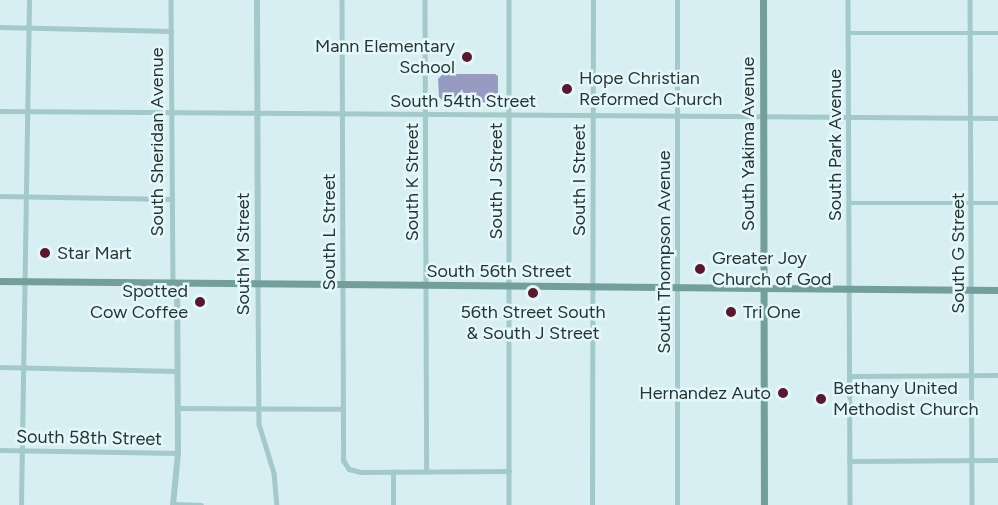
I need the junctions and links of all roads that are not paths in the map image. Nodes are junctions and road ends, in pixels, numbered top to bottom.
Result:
1 (29, 0) edge
2 (171, 0) edge
3 (257, 0) edge
4 (342, 0) edge
5 (425, 0) edge
6 (509, 0) edge
7 (593, 0) edge
8 (677, 0) edge
9 (763, 0) edge
10 (848, 0) edge
11 (970, 0) edge
12 (0, 27) edge
13 (28, 28) junction
14 (171, 31) junction
15 (848, 33) junction
16 (970, 33) junction
17 (998, 33) edge
18 (0, 111) edge
19 (27, 112) junction
20 (509, 114) junction
21 (171, 115) junction
22 (257, 115) junction
23 (342, 115) junction
24 (426, 115) junction
25 (593, 115) junction
26 (678, 115) junction
27 (763, 116) junction
28 (848, 117) junction
29 (971, 118) junction
30 (998, 118) edge
31 (0, 196) edge
32 (25, 197) junction
33 (171, 199) junction
34 (849, 203) junction
35 (971, 203) junction
36 (998, 203) edge
37 (0, 281) edge
38 (23, 281) junction
39 (175, 284) junction
40 (258, 285) junction
41 (343, 286) junction
42 (426, 286) junction
43 (510, 286) junction
44 (592, 286) junction
45 (678, 287) junction
46 (763, 288) junction
47 (849, 289) junction
48 (971, 290) junction
49 (998, 290) edge
50 (0, 367) edge
51 (22, 368) junction
52 (177, 371) junction
53 (972, 375) junction
54 (998, 375) edge
55 (850, 376) junction
56 (177, 408) junction
57 (258, 409) junction
58 (342, 409) junction
59 (0, 450) edge
60 (20, 450) junction
61 (178, 453) junction
62 (849, 460) junction
63 (972, 460) junction
64 (998, 460) edge
65 (427, 471) junction
66 (509, 471) junction
67 (393, 472) junction
68 (21, 505) edge
69 (173, 505) edge
70 (201, 505) edge
71 (277, 505) edge
72 (393, 505) edge
73 (509, 505) edge
74 (592, 505) edge
75 (677, 505) edge
76 (764, 505) edge
77 (850, 505) edge
78 (972, 505) edge

1 - 13 street
2 - 14 street, South Sheridan Avenue
3 - 22 street, South M Street
4 - 23 street, South L Street
5 - 24 street, South K Street
6 - 20 street, South J Street
7 - 25 street, South I Street
8 - 26 street, South Thompson Avenue
9 - 27 main road, South Yakima Avenue
10 - 15 street, South Park Avenue
11 - 16 street, South G Street
12 - 13 street
13 - 14 street
13 - 19 street
14 - 21 street, South Sheridan Avenue
15 - 16 street
15 - 28 street, South Park Avenue
16 - 17 street
16 - 29 street, South G Street
18 - 19 street, South 54th Street
19 - 21 street, South 54th Street
19 - 32 street
20 - 24 street, South 54th Street
20 - 25 street, South 54th Street
20 - 43 street, South J Street
21 - 22 street, South 54th Street
21 - 33 street, South Sheridan Avenue
22 - 23 street, South 54th Street
22 - 40 street, South M Street
23 - 24 street, South 54th Street
23 - 41 street, South L Street
24 - 42 street, South K Street
25 - 26 street, South 54th Street
25 - 44 street, South I Street
26 - 27 street, South 54th Street
26 - 45 street, South Thompson Avenue
27 - 28 street, South 54th Street
27 - 46 main road, South Yakima Avenue
28 - 29 street, South 54th Street
28 - 34 street, South Park Avenue
29 - 30 street, South 54th Street
29 - 35 street, South G Street
31 - 32 street
32 - 33 street
32 - 38 street
33 - 39 street, South Sheridan Avenue
34 - 35 street
34 - 47 street, South Park Avenue
35 - 36 street
35 - 48 street, South G Street
37 - 38 main road, South 56th Street
38 - 39 main road, South 56th Street
38 - 51 street
39 - 40 main road, South 56th Street
39 - 52 street, South Sheridan Avenue
40 - 41 main road, South 56th Street
40 - 57 street, South M Street
41 - 42 main road, South 56th Street
41 - 58 street, South L Street
42 - 43 main road, South 56th Street
42 - 65 street, South K Street
43 - 44 main road, South 56th Street
43 - 66 street, South J Street
44 - 45 main road, South 56th Street
44 - 74 street, South I Street
45 - 46 main road, South 56th Street
45 - 75 street, South Thompson Avenue
46 - 47 main road, South 56th Street
46 - 76 main road, South Yakima Avenue
47 - 48 main road, South 56th Street
47 - 55 street, South Park Avenue
48 - 49 main road, South 56th Street
48 - 53 street, South G Street
50 - 51 street
51 - 52 street
51 - 60 street
52 - 56 street, South Sheridan Avenue
53 - 54 street
53 - 55 street
53 - 63 street, South G Street
55 - 62 street, South Park Avenue
56 - 57 street, South 58th Street
56 - 61 street, South Sheridan Avenue
57 - 58 street, South 58th Street
57 - 71 street, South M Street
58 - 67 street, South L Street
59 - 60 street, South 58th Street
60 - 61 street, South 58th Street
60 - 68 street
61 - 69 street, South Sheridan Avenue
62 - 63 street
62 - 77 street, South Park Avenue
63 - 64 street
63 - 78 street, South G Street
65 - 66 street
65 - 67 street
66 - 73 street, South J Street
67 - 72 street
69 - 70 street

